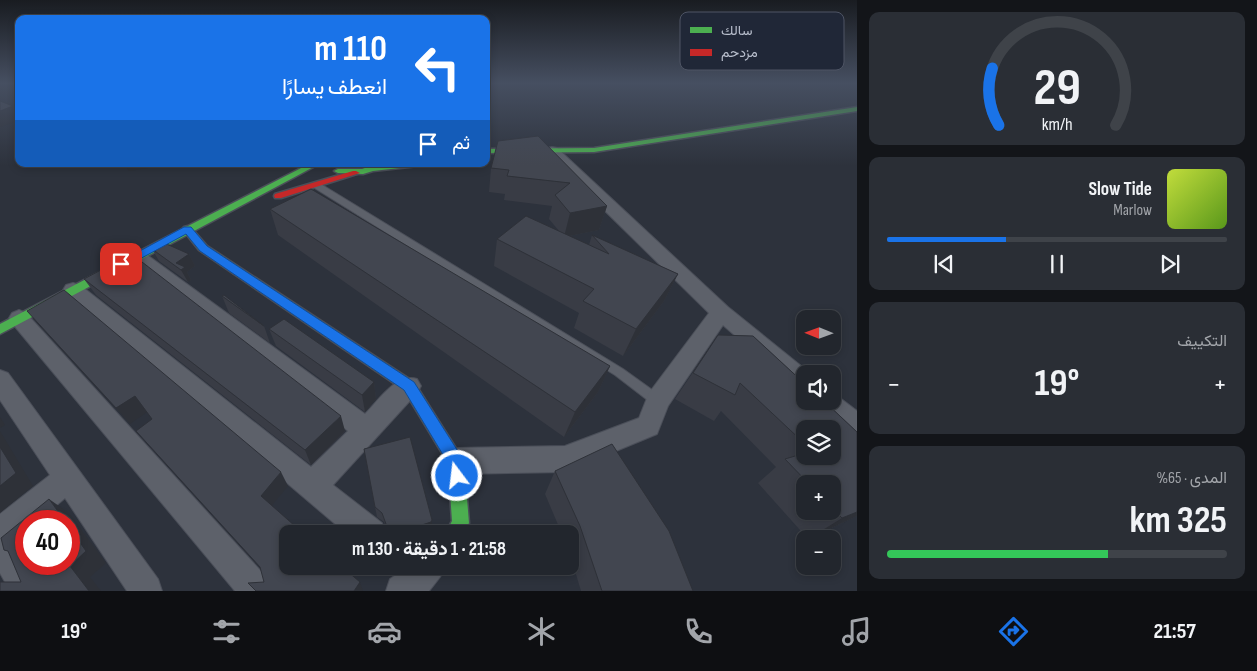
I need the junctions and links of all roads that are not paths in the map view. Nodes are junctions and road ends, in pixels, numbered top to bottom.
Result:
1 (853, 111) edge
2 (490, 151) edge
3 (552, 151) junction
4 (523, 152) junction
5 (490, 156) edge
6 (309, 167) edge
7 (334, 167) edge
8 (375, 167) edge
9 (356, 173) junction
10 (316, 185) junction
11 (218, 212) junction
12 (187, 229) junction
13 (137, 256) junction
14 (73, 290) junction
15 (721, 312) junction
16 (10, 324) edge
17 (796, 375) edge
18 (0, 380) edge
19 (409, 386) junction
20 (658, 401) junction
21 (837, 410) edge
22 (857, 427) edge
23 (366, 430) junction
24 (456, 461) junction
25 (68, 478) junction
26 (312, 486) junction
27 (359, 525) edge
28 (460, 525) edge
29 (0, 533) edge
30 (0, 542) edge
31 (28, 591) edge
32 (146, 591) edge
33 (256, 591) edge

1 - 3 main road
2 - 4 main road
3 - 4 main road
3 - 15 street
4 - 5 main road
6 - 11 main road
7 - 9 main road
8 - 9 main road
9 - 10 main road
10 - 11 main road
10 - 20 lane
11 - 12 main road
12 - 13 main road
12 - 19 main road
13 - 14 main road
13 - 23 street
14 - 16 main road
14 - 26 street
15 - 17 street
15 - 20 street
16 - 33 street
18 - 25 street
19 - 23 street
19 - 24 main road
20 - 24 street
21 - 22 street
23 - 26 street
24 - 28 main road
25 - 29 street
25 - 32 street
26 - 27 street
30 - 31 street

